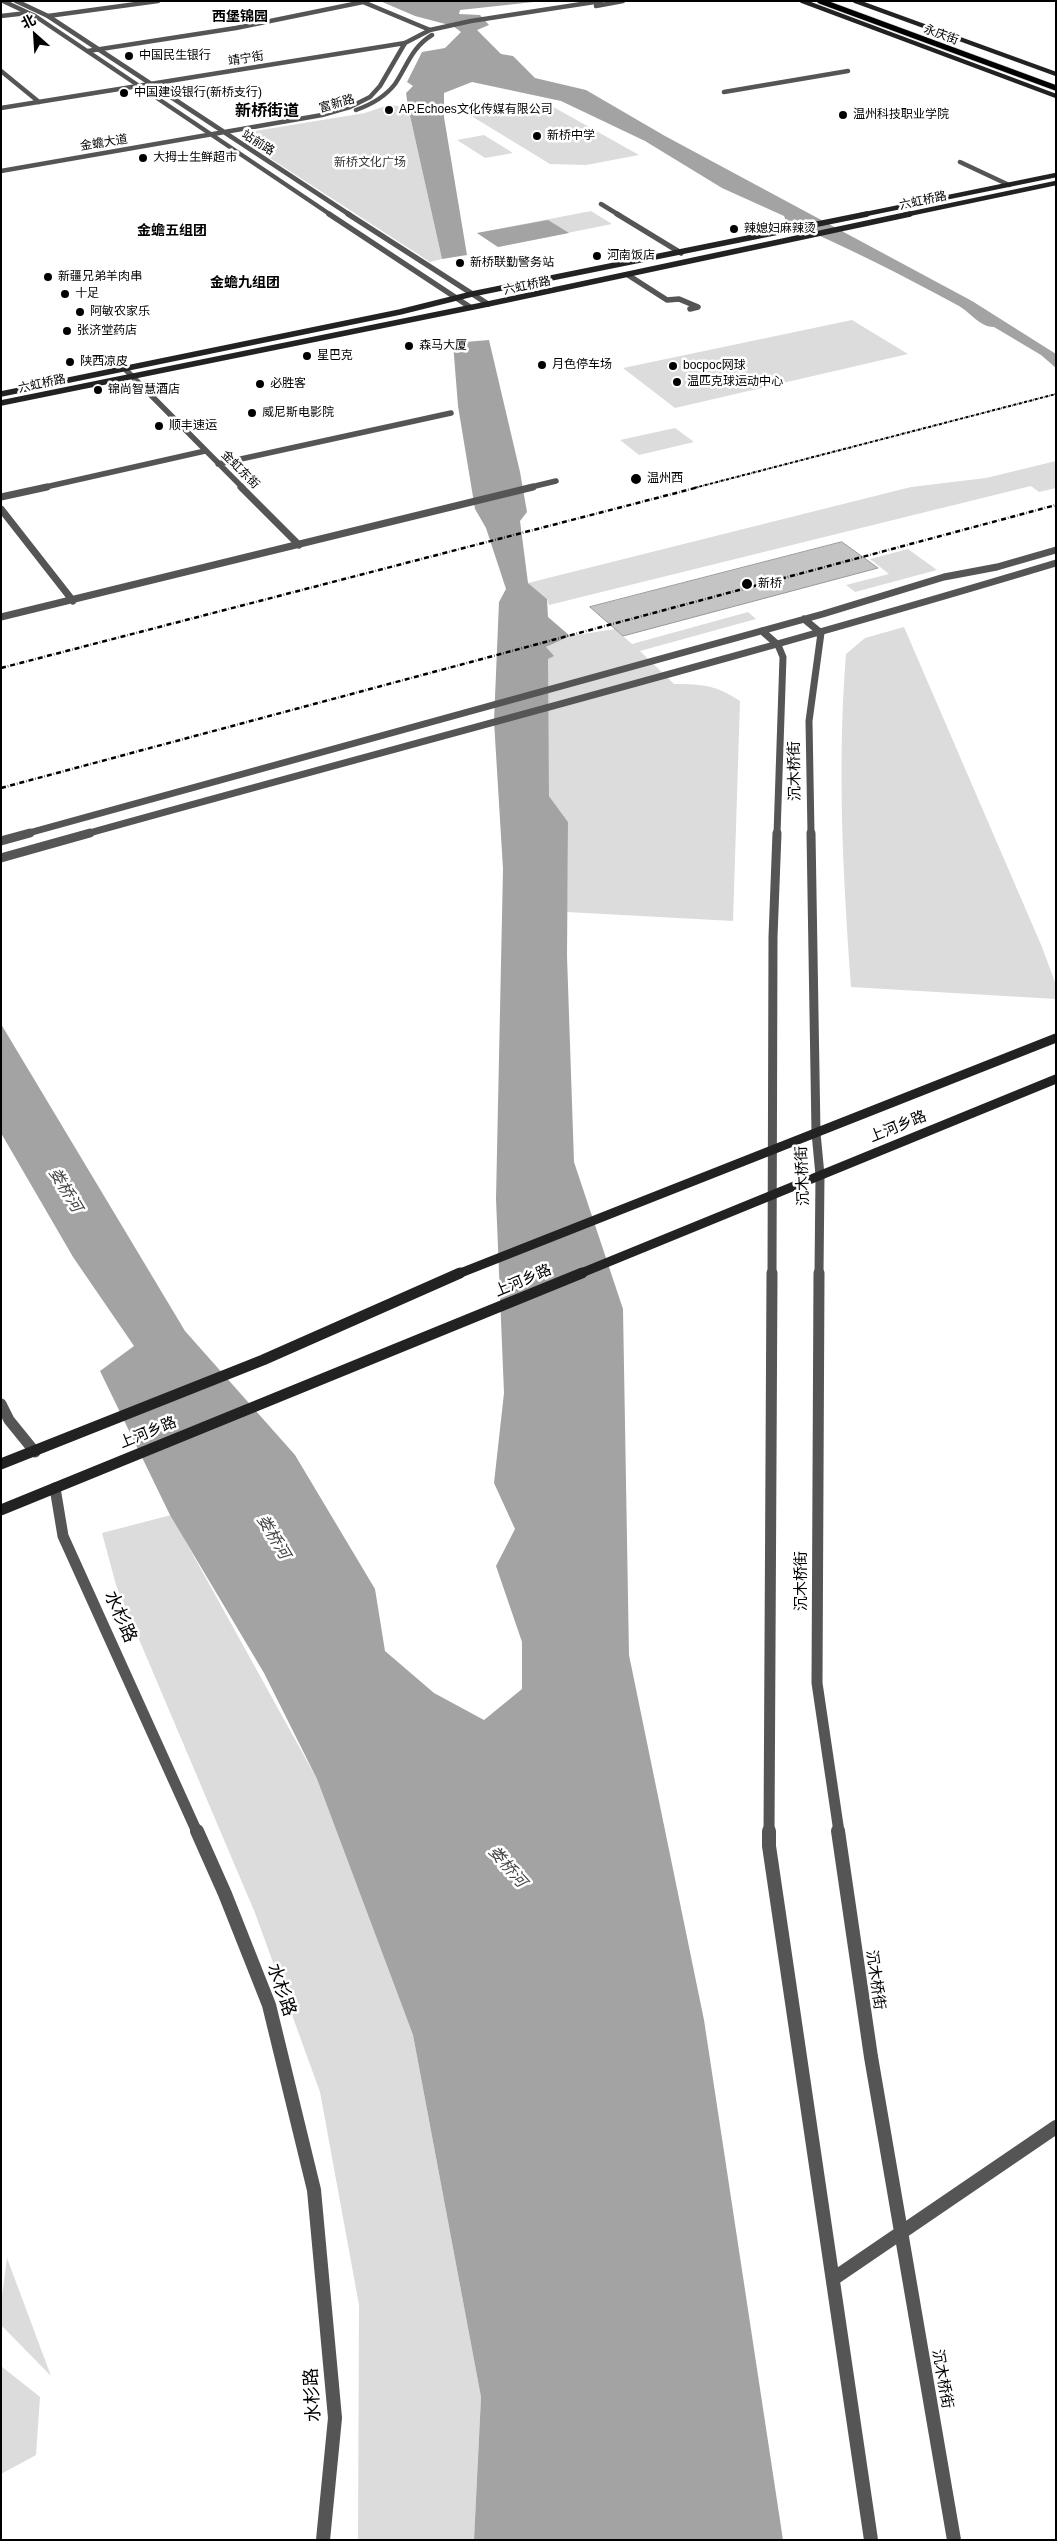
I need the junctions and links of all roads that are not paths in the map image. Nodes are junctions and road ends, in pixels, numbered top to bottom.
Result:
1 (3, 1) edge
2 (16, 1) edge
3 (158, 1) edge
4 (346, 1) edge
5 (601, 1) edge
6 (623, 1) edge
7 (802, 1) edge
8 (820, 1) edge
9 (837, 1) edge
10 (855, 1) edge
11 (353, 4) junction
12 (27, 13) junction
13 (1, 16) edge
14 (48, 16) junction
15 (472, 23) junction
16 (450, 27) junction
17 (430, 30) junction
18 (405, 43) junction
19 (933, 43) junction
20 (100, 50) junction
21 (88, 51) junction
22 (1, 71) edge
23 (848, 71) dead end
24 (993, 72) junction
25 (1056, 74) edge
26 (1056, 82) edge
27 (151, 84) junction
28 (140, 86) junction
29 (1056, 88) edge
30 (724, 92) dead end
31 (1056, 96) edge
32 (39, 102) junction
33 (1, 108) edge
34 (222, 132) junction
35 (210, 136) junction
36 (228, 136) junction
37 (960, 162) dead end
38 (1, 170) edge
39 (1056, 175) edge
40 (1056, 183) edge
41 (1009, 185) junction
42 (601, 204) dead end
43 (682, 253) junction
44 (628, 275) junction
45 (472, 294) junction
46 (456, 297) junction
47 (488, 304) junction
48 (470, 307) junction
49 (690, 309) dead end
50 (124, 368) junction
51 (131, 376) junction
52 (1, 394) edge
53 (1, 403) edge
54 (451, 413) dead end
55 (205, 451) junction
56 (218, 464) junction
57 (556, 481) dead end
58 (1, 497) edge
59 (1, 509) edge
60 (299, 545) junction
61 (1056, 550) edge
62 (1056, 563) edge
63 (73, 601) junction
64 (1, 617) edge
65 (804, 620) junction
66 (762, 631) junction
67 (821, 633) junction
68 (778, 645) junction
69 (1, 841) edge
70 (1, 858) edge
71 (1056, 1038) edge
72 (1056, 1079) edge
73 (816, 1133) junction
74 (772, 1150) junction
75 (820, 1175) junction
76 (771, 1195) junction
77 (1, 1404) edge
78 (34, 1452) junction
79 (1, 1464) edge
80 (55, 1488) junction
81 (1, 1510) edge
82 (1056, 2127) edge
83 (901, 2231) junction
84 (833, 2279) junction
85 (323, 2540) edge
86 (871, 2540) edge
87 (954, 2540) edge

1 - 12 street, 站前路
2 - 14 street, 站前路
3 - 14 street
4 - 11 street
5 - 15 street, 富新路
6 - 15 street, 富新路
7 - 24 main road
8 - 19 main road, 永庆街
9 - 26 main road, 永庆街
10 - 25 main road
11 - 17 street
11 - 20 street
12 - 13 street
12 - 21 street, 站前路
14 - 20 street, 站前路
15 - 16 street, 富新路
16 - 17 street, 富新路
16 - 36 street, 富新路
17 - 18 street, 富新路
18 - 27 street, 靖宁街
18 - 34 street, 富新路
19 - 24 main road
19 - 29 main road, 永庆街
20 - 21 street
20 - 27 street, 站前路
21 - 28 street, 站前路
22 - 32 street
23 - 30 street
24 - 31 main road
27 - 28 street, 靖宁街
27 - 34 street, 站前路
28 - 32 street, 靖宁街
28 - 35 street, 站前路
32 - 33 street, 靖宁街
34 - 35 street, 富新路
34 - 36 street, 站前路
35 - 36 street, 富新路
35 - 38 street, 金蟾大道
35 - 46 street, 站前路
36 - 45 street, 站前路
37 - 41 street
39 - 41 main road, 六虹桥路
40 - 44 main road, 六虹桥路
41 - 43 main road, 六虹桥路
42 - 43 street
43 - 45 main road, 六虹桥路
44 - 47 main road, 六虹桥路
44 - 49 street
45 - 46 main road, 六虹桥路
45 - 47 street, 站前路
46 - 48 street, 站前路
46 - 50 main road, 六虹桥路
47 - 48 main road, 六虹桥路
48 - 51 main road, 六虹桥路
50 - 51 street, 金虹东街
50 - 52 main road, 六虹桥路
51 - 53 main road, 六虹桥路
51 - 55 street, 金虹东街
54 - 56 street
55 - 56 street, 金虹东街
55 - 58 street
56 - 60 street, 金虹东街
57 - 60 street
59 - 63 street
60 - 63 street
61 - 65 street
62 - 67 street
63 - 64 street
65 - 66 street
65 - 67 street
66 - 68 street
66 - 69 street
67 - 68 street
67 - 73 street, 沉木桥街
68 - 70 street
68 - 74 street, 沉木桥街
71 - 73 main road, 上河乡路
72 - 75 main road, 上河乡路
73 - 74 main road, 上河乡路
73 - 75 street, 沉木桥街
74 - 76 street, 沉木桥街
74 - 78 main road, 上河乡路
75 - 76 main road, 上河乡路
75 - 83 street, 沉木桥街
76 - 80 main road, 上河乡路
76 - 84 street, 沉木桥街
77 - 78 street
78 - 79 main road, 上河乡路
80 - 81 main road, 上河乡路
80 - 85 street, 水杉路
82 - 83 street
83 - 84 street
83 - 87 street, 沉木桥街
84 - 86 street, 沉木桥街

